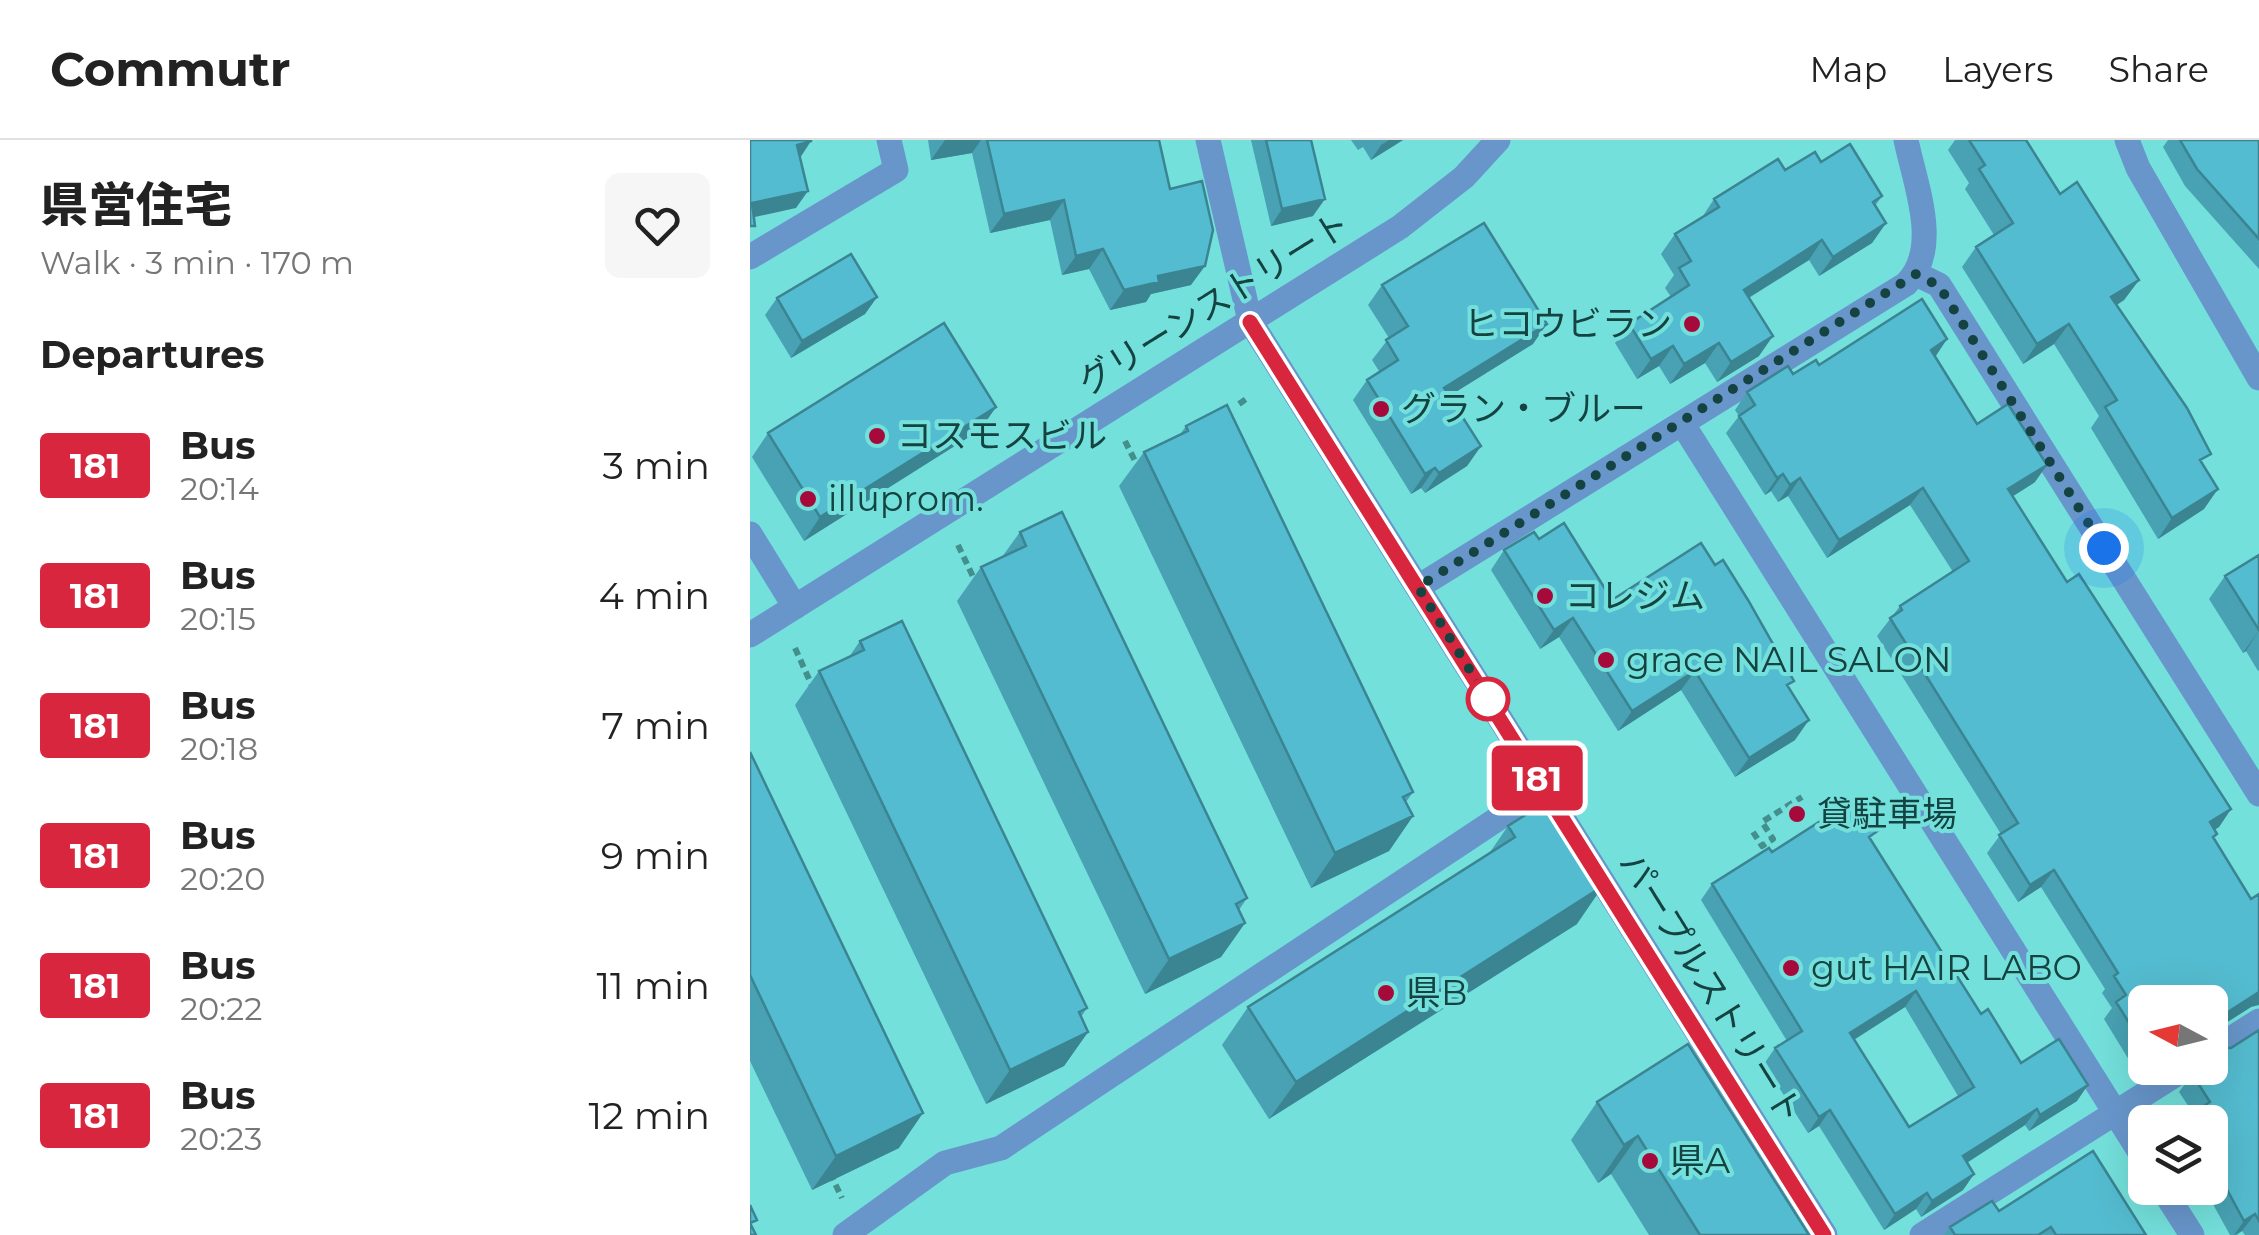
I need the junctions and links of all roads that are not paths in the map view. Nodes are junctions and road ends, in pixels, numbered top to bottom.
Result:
1 (889, 140) edge
2 (1208, 140) edge
3 (1498, 140) edge
4 (1906, 140) edge
5 (2127, 140) edge
6 (750, 257) edge
7 (1916, 274) junction
8 (1250, 322) junction
9 (2259, 378) edge
10 (1682, 423) junction
11 (750, 534) edge
12 (1418, 587) junction
13 (795, 607) junction
14 (750, 635) edge
15 (1544, 788) junction
16 (2259, 794) edge
17 (2259, 1021) edge
18 (2228, 1041) edge
19 (2159, 1085) edge
20 (2115, 1113) junction
21 (2128, 1133) edge
22 (2173, 1205) edge
23 (847, 1224) edge
24 (1824, 1235) edge
25 (1922, 1235) edge
26 (2192, 1235) edge

1 - 6 street
2 - 8 street, パープルストリート
3 - 8 street, グリーンストリート
4 - 7 street
5 - 9 street
7 - 10 street
7 - 16 street
8 - 12 street, パープルストリート
8 - 13 street, グリーンストリート
10 - 12 street
10 - 20 street
11 - 13 street
12 - 15 street, パープルストリート
13 - 14 street, グリーンストリート
15 - 23 street
15 - 24 street, パープルストリート
17 - 18 street
19 - 20 street
20 - 21 street
20 - 25 street
22 - 26 street

